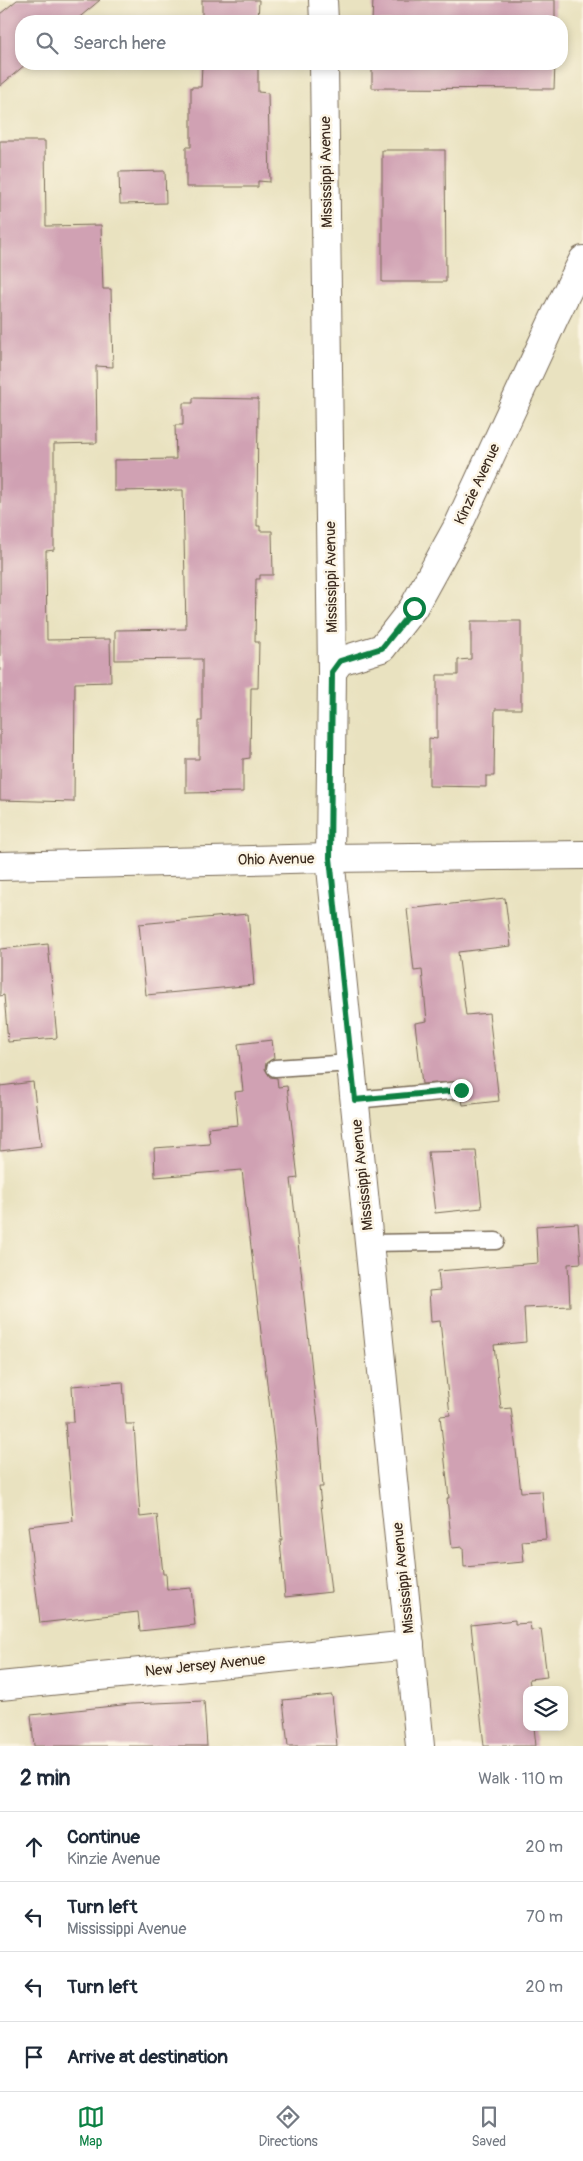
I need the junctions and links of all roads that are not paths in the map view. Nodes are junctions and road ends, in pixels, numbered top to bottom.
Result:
1 (323, 0) edge
2 (324, 15) edge
3 (324, 70) edge
4 (583, 260) edge
5 (332, 672) junction
6 (583, 855) edge
7 (330, 858) junction
8 (0, 866) edge
9 (351, 1063) junction
10 (276, 1068) dead end
11 (461, 1090) dead end
12 (355, 1100) junction
13 (496, 1241) dead end
14 (369, 1243) junction
15 (410, 1644) junction
16 (0, 1686) edge
17 (420, 1746) edge

1 - 2 street
3 - 5 street, Mississippi Avenue
4 - 5 street, Kinzie Avenue
5 - 7 street, Mississippi Avenue
6 - 7 street, Ohio Avenue
7 - 8 street, Ohio Avenue
7 - 9 street, Mississippi Avenue
9 - 10 lane
9 - 12 street, Mississippi Avenue
11 - 12 lane
12 - 14 street, Mississippi Avenue
13 - 14 lane
14 - 15 street, Mississippi Avenue
15 - 16 street, New Jersey Avenue
15 - 17 street, Mississippi Avenue

